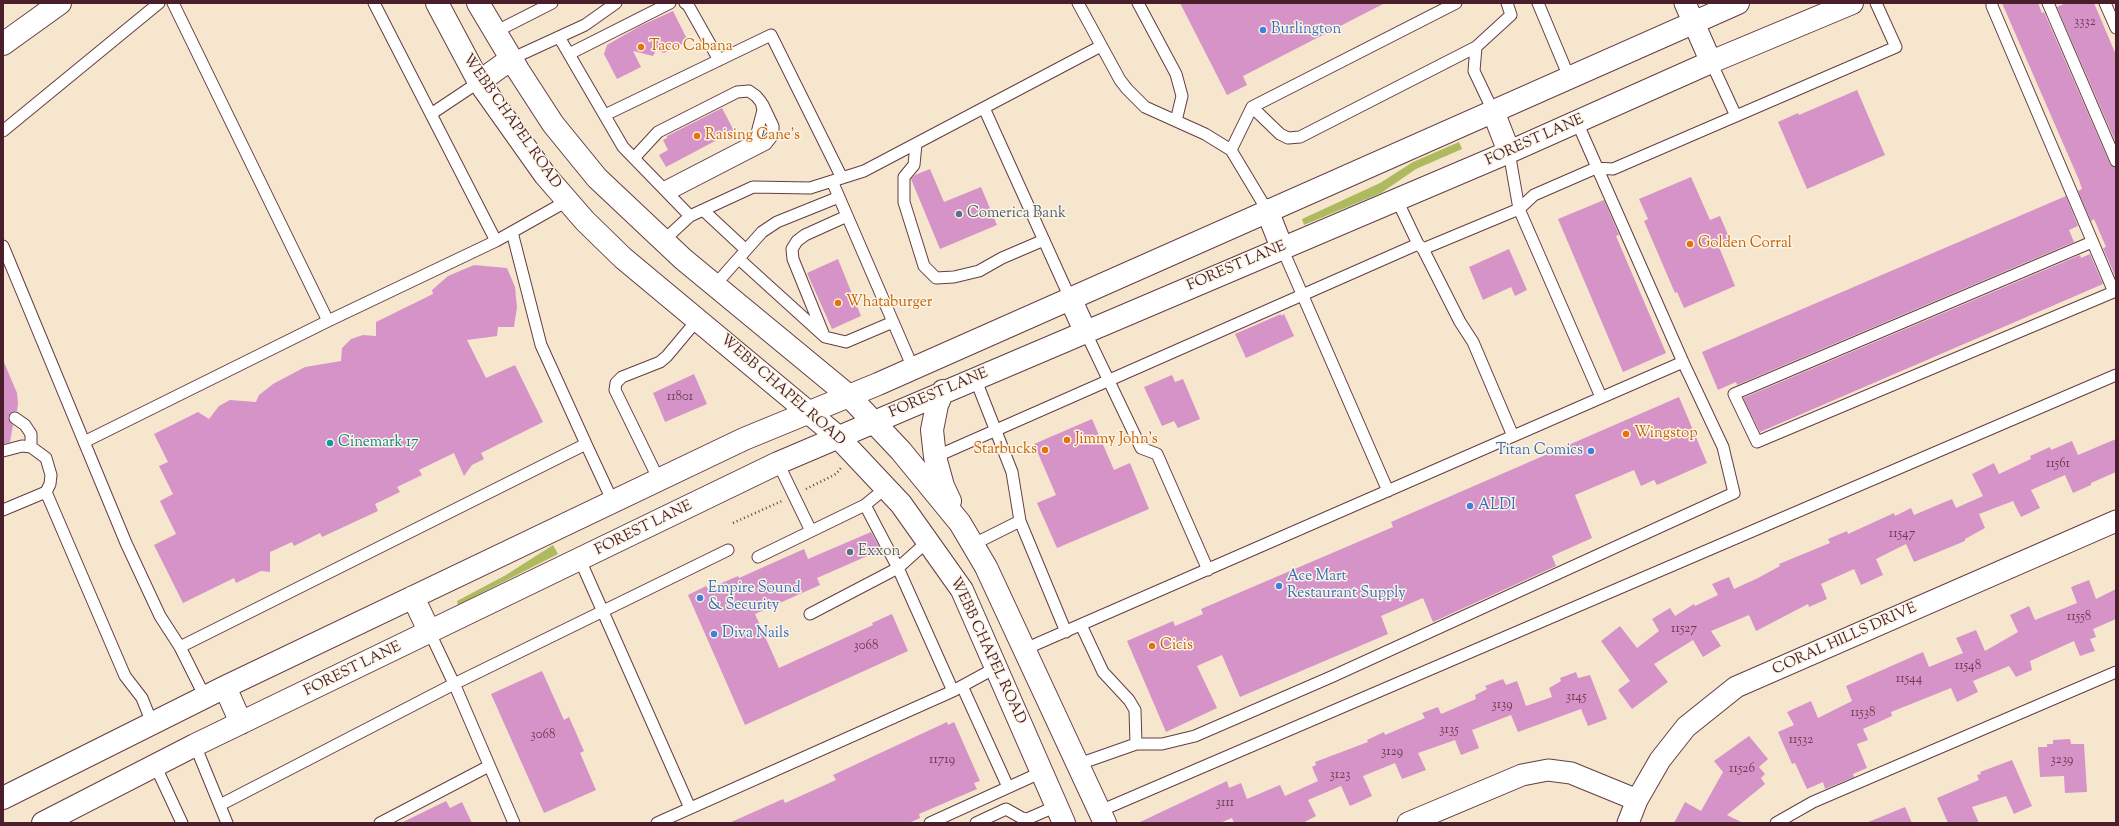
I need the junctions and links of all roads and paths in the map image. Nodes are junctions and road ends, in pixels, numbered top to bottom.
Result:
1 (60, 3) edge
2 (159, 3) edge
3 (173, 3) edge
4 (374, 3) edge
5 (437, 3) edge
6 (478, 3) edge
7 (552, 3) edge
8 (616, 3) edge
9 (670, 3) edge
10 (685, 3) edge
11 (1078, 3) edge
12 (1138, 3) edge
13 (1456, 3) edge
14 (1507, 3) edge
15 (1538, 3) edge
16 (1738, 3) edge
17 (1852, 3) edge
18 (1876, 3) edge
19 (1992, 3) edge
20 (2048, 3) edge
21 (2105, 3) edge
22 (1689, 12) edge
23 (2116, 28) edge
24 (495, 32) junction
25 (560, 37) junction
26 (3, 44) edge
27 (1102, 46) junction
28 (1476, 47) junction
29 (569, 54) junction
30 (511, 59) junction
31 (719, 60) junction
32 (1711, 62) junction
33 (1569, 77) junction
34 (479, 82) junction
35 (761, 102) junction
36 (1252, 107) junction
37 (984, 108) junction
38 (1493, 111) junction
39 (432, 114) junction
40 (604, 115) junction
41 (1736, 116) junction
42 (1176, 121) junction
43 (1577, 122) junction
44 (3, 131) edge
45 (916, 144) junction
46 (1230, 150) junction
47 (1509, 152) junction
48 (634, 158) junction
49 (2116, 160) edge
50 (1596, 168) junction
51 (837, 180) junction
52 (666, 191) junction
53 (839, 197) junction
54 (1398, 200) junction
55 (567, 201) junction
56 (1519, 209) junction
57 (703, 210) junction
58 (1267, 210) junction
59 (690, 216) junction
60 (847, 216) junction
61 (512, 232) junction
62 (1044, 240) junction
63 (496, 241) junction
64 (663, 241) junction
65 (2092, 242) junction
66 (3, 246) edge
67 (1421, 247) junction
68 (1282, 248) junction
69 (746, 250) junction
70 (739, 259) junction
71 (715, 285) junction
72 (2115, 292) edge
73 (1302, 294) junction
74 (1070, 298) junction
75 (698, 319) junction
76 (328, 321) junction
77 (893, 322) junction
78 (1085, 331) junction
79 (825, 336) junction
80 (1683, 362) junction
81 (913, 368) junction
82 (2116, 375) edge
83 (975, 378) junction
84 (1108, 380) junction
85 (944, 392) junction
86 (849, 396) junction
87 (1601, 397) junction
88 (809, 412) junction
89 (15, 418) dead end
90 (873, 422) junction
91 (995, 429) junction
92 (1513, 436) junction
93 (838, 437) junction
94 (84, 442) junction
95 (586, 444) junction
96 (31, 447) junction
97 (3, 451) edge
98 (934, 457) junction
99 (778, 463) junction
100 (659, 480) junction
101 (887, 488) junction
102 (1388, 491) junction
103 (46, 492) junction
104 (613, 502) junction
105 (865, 505) junction
106 (3, 510) edge
107 (1020, 521) junction
108 (2116, 521) edge
109 (960, 523) junction
110 (811, 531) junction
111 (928, 542) junction
112 (974, 544) junction
113 (728, 550) dead end
114 (758, 557) dead end
115 (580, 560) junction
116 (898, 568) junction
117 (1208, 570) junction
118 (413, 597) junction
119 (602, 612) junction
120 (810, 614) dead end
121 (1081, 625) junction
122 (1066, 632) junction
123 (430, 633) junction
124 (180, 647) junction
125 (1025, 649) junction
126 (997, 666) junction
127 (2116, 672) edge
128 (454, 684) junction
129 (225, 687) junction
130 (957, 688) junction
131 (205, 697) junction
132 (152, 723) junction
133 (241, 723) junction
134 (1136, 744) junction
135 (195, 745) junction
136 (1079, 764) junction
137 (155, 765) junction
138 (489, 766) junction
139 (1042, 772) junction
140 (1008, 787) junction
141 (3, 798) edge
142 (1637, 800) junction
143 (220, 805) junction
144 (690, 808) junction
145 (1061, 814) edge
146 (1103, 817) edge
147 (54, 820) edge
148 (182, 823) edge
149 (227, 823) edge
150 (380, 823) edge
151 (514, 823) edge
152 (657, 823) edge
153 (930, 823) edge
154 (976, 823) edge
155 (1408, 823) edge
156 (1628, 823) edge
157 (1776, 823) edge

1 - 26 main road
2 - 44 lane
3 - 76 lane
4 - 39 lane
5 - 34 main road, WEBB CHAPEL ROAD
6 - 24 main road
7 - 24 lane
8 - 25 lane
9 - 29 lane
10 - 31 lane
11 - 27 lane
12 - 42 lane
13 - 36 lane
14 - 28 lane
15 - 33 lane
16 - 22 main road
17 - 32 main road, FOREST LANE
18 - 41 lane
19 - 65 lane
20 - 49 lane
21 - 23 lane
22 - 32 street
22 - 33 main road
24 - 30 main road
25 - 29 lane
25 - 30 lane
27 - 37 lane
27 - 42 lane
28 - 36 lane
28 - 38 lane
29 - 40 lane
30 - 34 main road
30 - 64 main road
31 - 40 lane
31 - 51 lane
32 - 41 lane
32 - 43 main road, FOREST LANE
33 - 38 main road
34 - 39 lane
34 - 55 main road, WEBB CHAPEL ROAD
35 - 48 lane
35 - 52 lane
35 - 52 lane
36 - 46 lane
37 - 45 lane
37 - 62 lane
38 - 47 main road
38 - 58 main road
39 - 63 lane
40 - 48 lane
41 - 50 lane
42 - 46 lane
43 - 47 main road, FOREST LANE
43 - 50 lane
45 - 51 lane
45 - 62 lane
46 - 58 lane
47 - 54 main road, FOREST LANE
47 - 56 lane
48 - 52 lane
50 - 56 lane
50 - 80 lane
51 - 53 lane
51 - 57 lane
52 - 59 lane
53 - 60 lane
53 - 69 lane
54 - 67 lane
54 - 68 main road, FOREST LANE
55 - 61 lane
55 - 75 main road, WEBB CHAPEL ROAD
56 - 67 lane
56 - 87 lane
57 - 59 lane
57 - 69 lane
58 - 68 main road
58 - 74 main road
59 - 64 lane
60 - 77 lane
60 - 79 lane
61 - 63 lane
61 - 95 lane
62 - 74 lane
63 - 76 lane
64 - 71 main road
65 - 72 lane
65 - 72 lane
66 - 94 lane
67 - 73 lane
67 - 92 lane
68 - 73 lane
68 - 78 main road, FOREST LANE
69 - 70 lane
70 - 71 lane
70 - 79 lane
71 - 86 main road
73 - 84 lane
73 - 102 lane
74 - 78 main road
74 - 81 main road
75 - 88 main road, WEBB CHAPEL ROAD
75 - 100 lane
76 - 94 lane
77 - 79 lane
77 - 81 lane
78 - 83 main road, FOREST LANE
78 - 84 lane
80 - 87 lane
80 - 134 lane
81 - 86 main road
82 - 146 lane
83 - 85 main road, FOREST LANE
83 - 91 lane
84 - 91 lane
84 - 117 lane
85 - 90 main road, FOREST LANE
85 - 98 main road
86 - 88 main road
86 - 90 main road
87 - 92 lane
88 - 93 main road, WEBB CHAPEL ROAD
88 - 100 main road
89 - 96 lane
90 - 93 main road, FOREST LANE
90 - 109 main road
91 - 98 lane
91 - 107 lane
92 - 102 lane
93 - 99 main road, FOREST LANE
93 - 101 main road, WEBB CHAPEL ROAD
94 - 124 lane
95 - 104 lane
95 - 124 lane
96 - 97 lane
96 - 103 lane
98 - 109 main road
99 - 110 lane
99 - 115 main road, FOREST LANE
100 - 104 main road
101 - 105 lane
101 - 111 main road, WEBB CHAPEL ROAD
102 - 117 lane
103 - 106 lane
103 - 132 lane
104 - 118 main road
105 - 110 lane
105 - 116 lane
107 - 112 lane
107 - 122 lane
108 - 142 street, CORAL HILLS DRIVE
109 - 112 main road
110 - 114 lane
111 - 116 lane
111 - 126 main road, WEBB CHAPEL ROAD
112 - 125 main road
113 - 119 lane
115 - 119 lane
115 - 123 main road, FOREST LANE
116 - 120 lane
116 - 130 lane
117 - 121 lane
118 - 123 main road
118 - 129 main road
119 - 128 lane
119 - 144 lane
121 - 122 lane
121 - 134 lane
122 - 125 lane
123 - 128 lane
123 - 133 main road, FOREST LANE
124 - 131 lane
125 - 126 main road
125 - 136 main road
126 - 130 lane
126 - 139 main road, WEBB CHAPEL ROAD
127 - 157 lane
128 - 138 lane
128 - 143 lane
129 - 131 main road
129 - 133 main road
130 - 140 lane
130 - 144 lane
131 - 132 main road
132 - 141 main road
133 - 135 main road, FOREST LANE
134 - 136 lane
135 - 137 main road, FOREST LANE
135 - 143 lane
136 - 146 main road
137 - 147 main road, FOREST LANE
137 - 148 lane
138 - 150 lane
138 - 151 lane
139 - 140 lane
139 - 145 main road, WEBB CHAPEL ROAD
140 - 153 lane
142 - 155 street
142 - 156 street, CORAL HILLS DRIVE
143 - 149 lane
144 - 152 lane
145 - 154 lane

